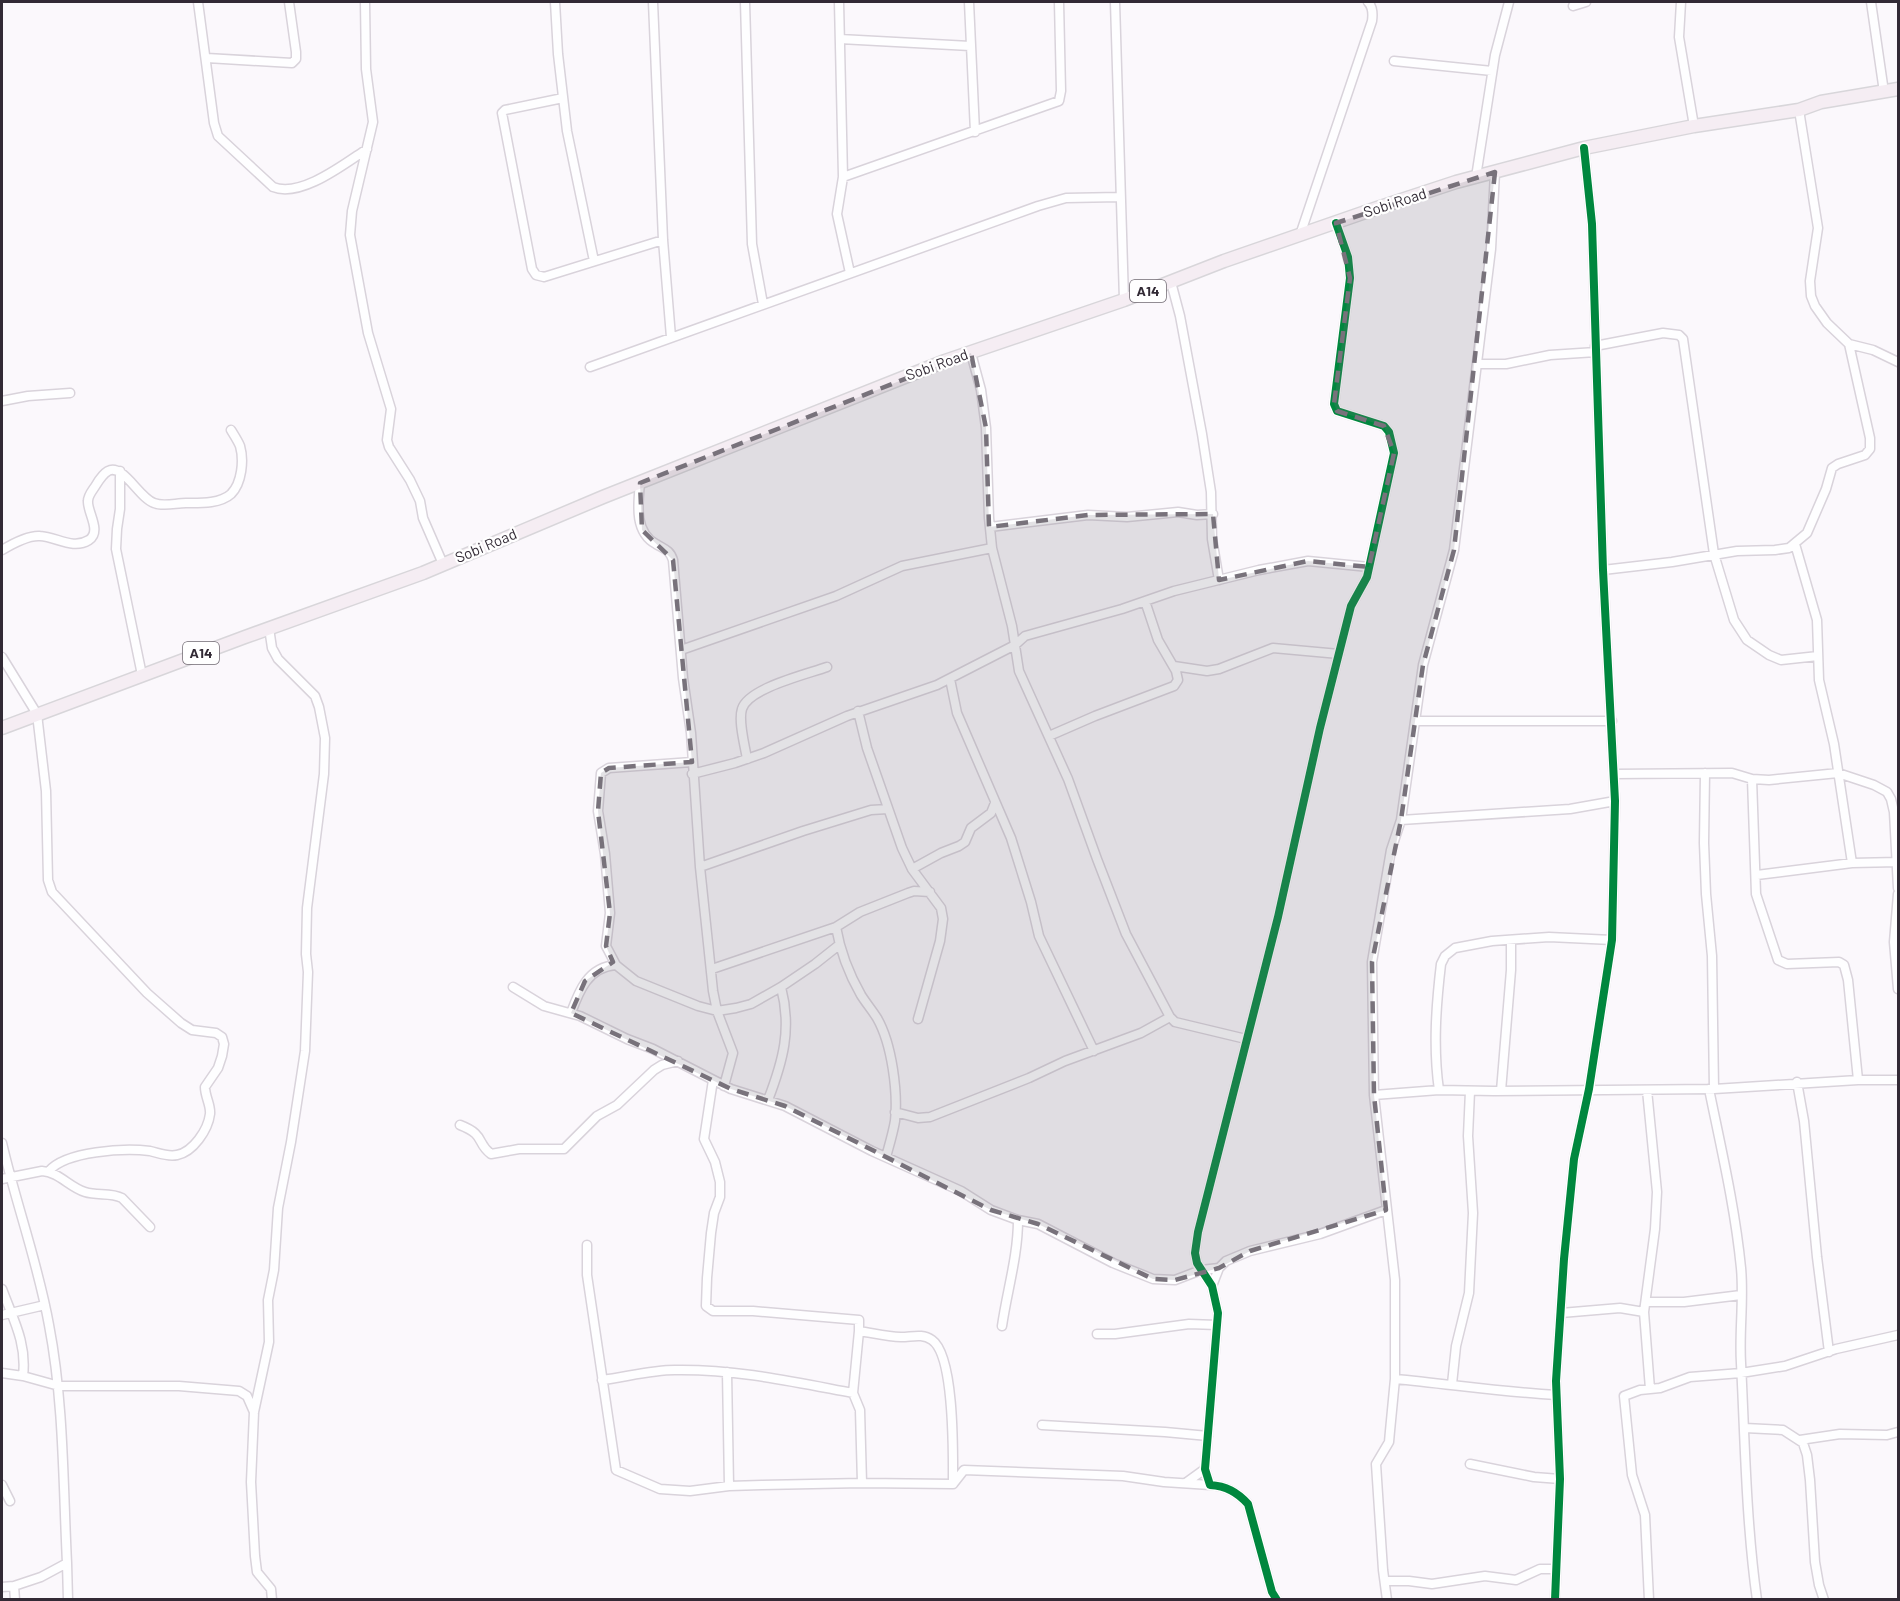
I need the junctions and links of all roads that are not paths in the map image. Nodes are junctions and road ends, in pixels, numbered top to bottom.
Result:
1 (198, 2) edge
2 (288, 2) edge
3 (365, 2) edge
4 (555, 2) edge
5 (653, 2) edge
6 (745, 2) edge
7 (839, 2) edge
8 (969, 2) edge
9 (1059, 2) edge
10 (1116, 2) edge
11 (1368, 2) edge
12 (1509, 2) edge
13 (1586, 2) edge
14 (1681, 2) edge
15 (1871, 2) edge
16 (1573, 6) dead end
17 (840, 39) junction
18 (970, 46) junction
19 (207, 58) junction
20 (1394, 61) dead end
21 (1492, 71) junction
22 (1899, 89) edge
23 (1884, 92) junction
24 (563, 98) junction
25 (1799, 110) junction
26 (1694, 126) junction
27 (975, 132) junction
28 (1584, 148) junction
29 (367, 149) junction
30 (1495, 172) junction
31 (843, 177) junction
32 (1476, 177) junction
33 (1120, 197) junction
34 (1336, 223) junction
35 (1300, 235) junction
36 (663, 240) junction
37 (594, 261) junction
38 (850, 273) junction
39 (1171, 282) junction
40 (1124, 300) junction
41 (763, 304) junction
42 (670, 337) junction
43 (1849, 344) junction
44 (1595, 349) junction
45 (971, 353) junction
46 (1899, 362) edge
47 (1477, 364) junction
48 (590, 367) dead end
49 (70, 393) dead end
50 (2, 401) edge
51 (231, 430) dead end
52 (120, 471) junction
53 (640, 483) junction
54 (1213, 514) junction
55 (990, 527) junction
56 (1795, 544) junction
57 (992, 548) junction
58 (2, 550) edge
59 (1714, 554) junction
60 (443, 564) junction
61 (1369, 567) junction
62 (1603, 570) junction
63 (1219, 580) junction
64 (1145, 601) junction
65 (268, 628) junction
66 (1015, 645) junction
67 (681, 650) junction
68 (1339, 654) junction
69 (1818, 656) junction
70 (2, 657) edge
71 (1174, 666) junction
72 (827, 667) dead end
73 (142, 675) junction
74 (950, 679) junction
75 (858, 711) junction
76 (37, 714) junction
77 (1417, 721) junction
78 (1612, 721) junction
79 (2, 728) edge
80 (1049, 736) junction
81 (747, 759) junction
82 (692, 762) junction
83 (1705, 773) junction
84 (1838, 773) junction
85 (692, 774) junction
86 (1614, 774) junction
87 (1752, 778) junction
88 (882, 791) junction
89 (1615, 801) junction
90 (995, 803) junction
91 (888, 809) junction
92 (871, 810) junction
93 (1401, 820) junction
94 (1898, 862) edge
95 (1852, 863) junction
96 (700, 867) junction
97 (914, 872) junction
98 (1757, 875) junction
99 (1899, 888) edge
100 (914, 891) junction
101 (930, 892) junction
102 (1899, 894) edge
103 (836, 927) junction
104 (1511, 940) junction
105 (1612, 940) junction
106 (839, 945) junction
107 (615, 965) junction
108 (712, 969) junction
109 (513, 987) dead end
110 (781, 987) junction
111 (1899, 989) edge
112 (717, 1011) junction
113 (571, 1013) junction
114 (1170, 1017) junction
115 (918, 1019) dead end
116 (1246, 1039) junction
117 (1094, 1051) junction
118 (678, 1061) junction
119 (713, 1080) junction
120 (1858, 1080) junction
121 (1899, 1080) edge
122 (1797, 1082) junction
123 (724, 1086) junction
124 (1589, 1089) junction
125 (1711, 1089) junction
126 (1438, 1090) junction
127 (1470, 1090) junction
128 (1647, 1090) junction
129 (1501, 1091) junction
130 (1374, 1095) junction
131 (768, 1100) junction
132 (895, 1112) junction
133 (460, 1125) dead end
134 (2, 1143) edge
135 (886, 1157) junction
136 (49, 1172) junction
137 (5, 1178) edge
138 (1386, 1210) junction
139 (1018, 1220) junction
140 (150, 1227) dead end
141 (587, 1245) dead end
142 (1219, 1268) junction
143 (1201, 1270) junction
144 (1212, 1286) junction
145 (2, 1289) edge
146 (1742, 1294) junction
147 (1646, 1302) junction
148 (45, 1305) junction
149 (1561, 1312) junction
150 (1644, 1312) junction
151 (13, 1313) junction
152 (2, 1315) edge
153 (1217, 1324) junction
154 (1002, 1326) dead end
155 (860, 1331) junction
156 (1097, 1334) dead end
157 (1899, 1335) edge
158 (1829, 1352) junction
159 (727, 1372) junction
160 (2, 1373) edge
161 (1742, 1373) junction
162 (23, 1376) junction
163 (1395, 1379) junction
164 (602, 1380) junction
165 (1452, 1384) junction
166 (59, 1386) junction
167 (1650, 1389) junction
168 (853, 1393) junction
169 (1556, 1395) junction
170 (254, 1412) junction
171 (1042, 1425) dead end
172 (1745, 1428) junction
173 (1899, 1432) edge
174 (1208, 1436) junction
175 (1800, 1440) junction
176 (1470, 1464) dead end
177 (1205, 1469) junction
178 (1560, 1479) junction
179 (1187, 1482) junction
180 (862, 1483) junction
181 (953, 1484) junction
182 (2, 1485) edge
183 (1210, 1485) junction
184 (729, 1486) junction
185 (10, 1502) dead end
186 (67, 1563) junction
187 (1556, 1569) junction
188 (1385, 1581) junction
189 (15, 1586) junction
190 (2, 1587) edge
191 (1272, 1597) edge
192 (15, 1599) edge
193 (68, 1599) edge
194 (272, 1599) edge
195 (1387, 1599) edge
196 (1555, 1599) edge
197 (1649, 1599) edge
198 (1757, 1599) edge
199 (1824, 1599) edge

1 - 19 street
2 - 19 street
3 - 29 street
4 - 24 street
5 - 36 street
6 - 41 street
7 - 17 street
8 - 18 street
9 - 27 street
10 - 33 street
11 - 35 street
12 - 21 street
13 - 16 street
14 - 26 street
15 - 23 street
17 - 18 street
17 - 31 street
18 - 27 street
19 - 29 street
20 - 21 street
21 - 32 street
22 - 23 highway, Sobi Road / A14
23 - 25 highway, Sobi Road / A14
24 - 37 street
24 - 37 street
25 - 26 highway, Sobi Road / A14
25 - 43 street
26 - 28 highway, Sobi Road / A14
27 - 31 street
28 - 30 highway, Sobi Road / A14
28 - 44 street
29 - 60 street
30 - 32 highway, Sobi Road / A14
30 - 47 street
31 - 38 street
32 - 34 highway, Sobi Road / A14
33 - 38 street
33 - 40 street
34 - 35 highway, Sobi Road / A14
34 - 61 street
35 - 39 highway, Sobi Road / A14
36 - 37 street
36 - 42 street
38 - 41 street
39 - 40 highway, Sobi Road / A14
39 - 54 street
40 - 45 highway, Sobi Road / A14
41 - 42 street
42 - 48 street
43 - 46 street
43 - 56 street
44 - 47 street
44 - 59 street
44 - 62 street
45 - 53 highway, Sobi Road / A14
45 - 55 street
47 - 77 street
49 - 50 street
51 - 52 street
52 - 58 street
52 - 73 street
53 - 60 highway, Sobi Road / A14
53 - 67 street
54 - 55 street
54 - 63 street
55 - 57 street
56 - 59 street
56 - 69 street
57 - 66 street
57 - 67 street
59 - 62 street
59 - 69 street
60 - 65 highway, Sobi Road / A14
61 - 63 street
61 - 68 street
62 - 78 street
63 - 64 street
64 - 66 street
64 - 71 street
65 - 73 highway, Sobi Road / A14
65 - 170 street
66 - 74 street
66 - 80 street
67 - 82 street
68 - 71 street
68 - 116 street
69 - 84 street
70 - 76 street
71 - 80 street
72 - 81 street
73 - 76 highway, Sobi Road / A14
74 - 75 street
74 - 90 street
75 - 81 street
75 - 88 street
76 - 79 highway, Sobi Road / A14
76 - 136 street
77 - 78 street
77 - 93 street
78 - 86 street
80 - 114 street
81 - 85 street
82 - 85 street
82 - 107 street
83 - 86 street
83 - 87 street
83 - 125 street
84 - 87 street
84 - 94 street
84 - 95 street
85 - 96 street
86 - 89 street
87 - 98 street
88 - 91 street
88 - 92 street
89 - 93 street
89 - 105 street
90 - 97 street
90 - 117 street
91 - 92 street
91 - 97 street
92 - 96 street
93 - 130 street
94 - 95 street
94 - 99 street
95 - 98 street
96 - 108 street
97 - 100 street
97 - 101 street
98 - 120 street
100 - 101 street
100 - 103 street
101 - 115 street
102 - 111 street
103 - 106 street
103 - 108 street
104 - 105 street
104 - 126 street
104 - 129 street
105 - 124 street
106 - 110 street
106 - 132 street
107 - 112 street
107 - 113 street
108 - 112 street
109 - 113 street
110 - 112 street
110 - 131 street
112 - 123 street
113 - 118 street
114 - 116 street
114 - 117 street
116 - 143 street
117 - 132 street
118 - 119 street
118 - 133 street
119 - 123 street
119 - 155 street
120 - 121 street
120 - 122 street
122 - 125 street
122 - 158 street
123 - 131 street
124 - 128 street
124 - 129 street
124 - 149 street
125 - 128 street
125 - 146 street
126 - 127 street
126 - 130 street
127 - 129 street
127 - 165 street
128 - 147 street
130 - 138 street
131 - 135 street
132 - 135 street
134 - 137 street
135 - 139 street
136 - 137 street
136 - 140 street
137 - 148 street
138 - 142 street
138 - 163 street
139 - 143 street
139 - 154 street
141 - 164 street
142 - 143 street
142 - 144 street
143 - 144 street
144 - 153 street
145 - 151 street
146 - 147 street
146 - 161 street
147 - 150 street
148 - 151 street
148 - 166 street
149 - 150 street
149 - 169 street
150 - 167 street
151 - 152 street
151 - 162 street
153 - 156 street
153 - 174 street
155 - 168 street
155 - 181 street
157 - 158 street
158 - 161 street
159 - 164 street
159 - 168 street
159 - 184 street
160 - 162 street
161 - 167 street
161 - 172 street
162 - 166 street
163 - 165 street
163 - 188 street
164 - 184 street
165 - 169 street
166 - 170 street
166 - 186 street
167 - 197 street
168 - 180 street
169 - 178 street
170 - 194 street
171 - 174 street
172 - 175 street
172 - 198 street
173 - 175 street
174 - 177 street
175 - 199 street
176 - 178 street
177 - 179 street
177 - 183 street
178 - 187 street
179 - 181 street
179 - 183 street
180 - 181 street
180 - 184 street
182 - 185 street
183 - 191 street
186 - 189 street
186 - 193 street
187 - 188 street
187 - 196 street
188 - 195 street
189 - 190 street
189 - 192 street

